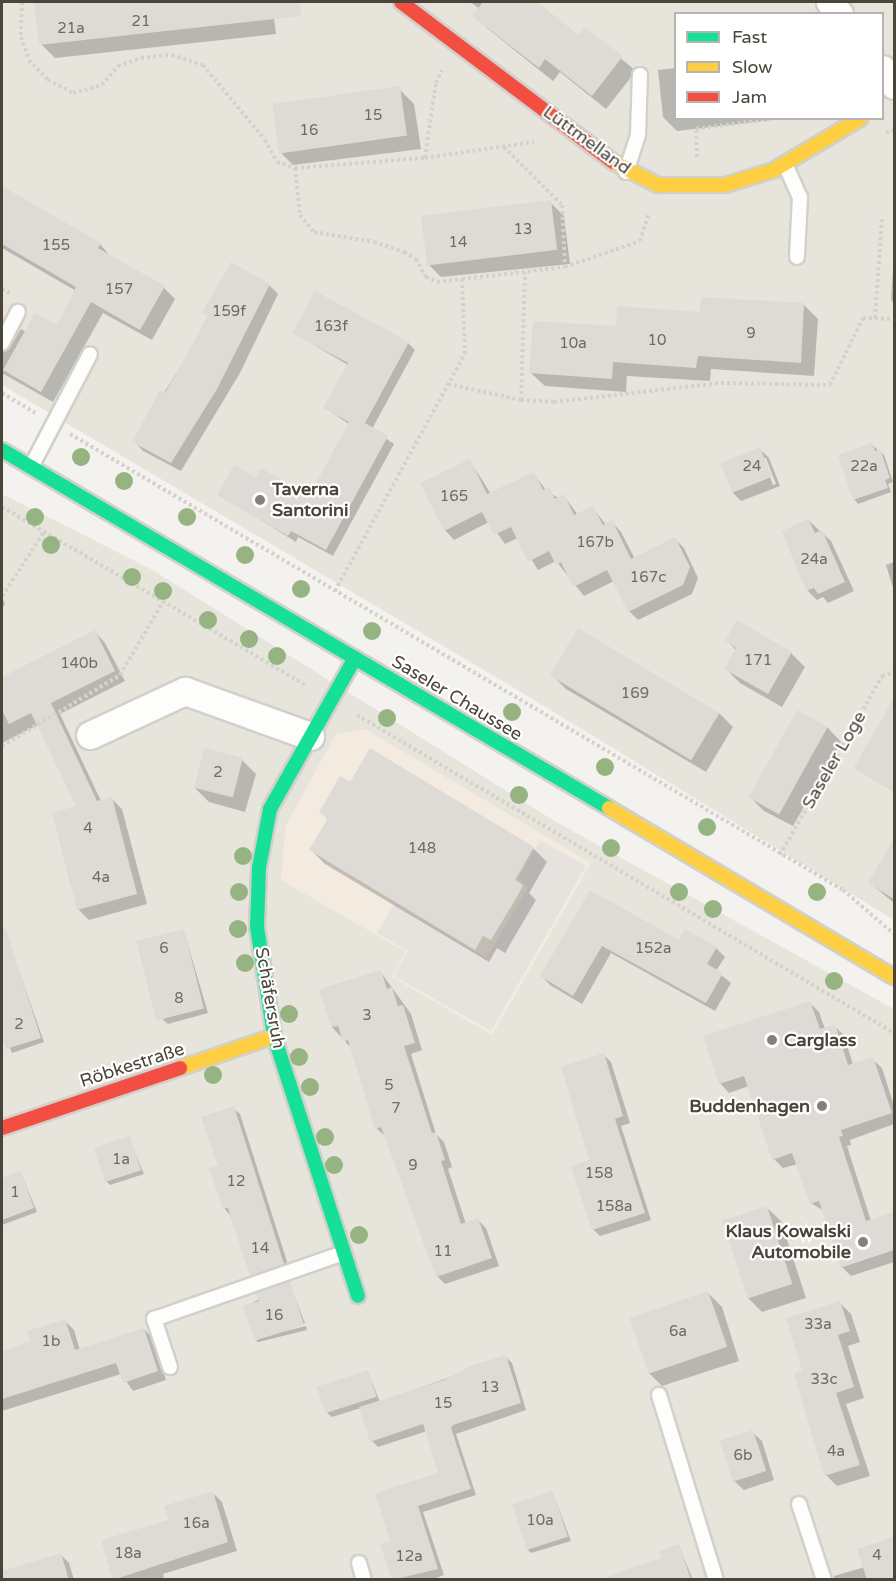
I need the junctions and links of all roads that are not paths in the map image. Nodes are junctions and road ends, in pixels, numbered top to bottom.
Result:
1 (401, 2) edge
2 (884, 72) edge
3 (640, 75) dead end
4 (894, 84) edge
5 (858, 120) edge
6 (785, 164) junction
7 (626, 172) junction
8 (797, 257) dead end
9 (18, 312) dead end
10 (2, 344) edge
11 (90, 354) dead end
12 (2, 450) edge
13 (31, 467) junction
14 (355, 658) junction
15 (90, 735) dead end
16 (310, 736) junction
17 (894, 977) edge
18 (274, 1036) junction
19 (2, 1128) edge
20 (344, 1253) junction
21 (358, 1296) dead end
22 (170, 1367) dead end
23 (659, 1395) dead end
24 (799, 1504) dead end
25 (358, 1563) dead end
26 (364, 1580) edge
27 (716, 1580) edge
28 (824, 1580) edge

1 - 7 street, Lüttmelland
2 - 4 street
3 - 7 lane
5 - 6 street, Lüttmelland
6 - 7 street, Lüttmelland
6 - 8 lane
9 - 10 lane
11 - 13 lane
12 - 13 street, Saseler Chaussee
13 - 14 street, Saseler Chaussee
14 - 16 street, Schäfersruh
14 - 17 street, Saseler Chaussee
15 - 16 street
16 - 18 street, Schäfersruh
18 - 19 street, Röbkestraße
18 - 20 street, Schäfersruh
20 - 21 street, Schäfersruh
20 - 22 lane
23 - 27 lane
24 - 28 lane
25 - 26 lane

